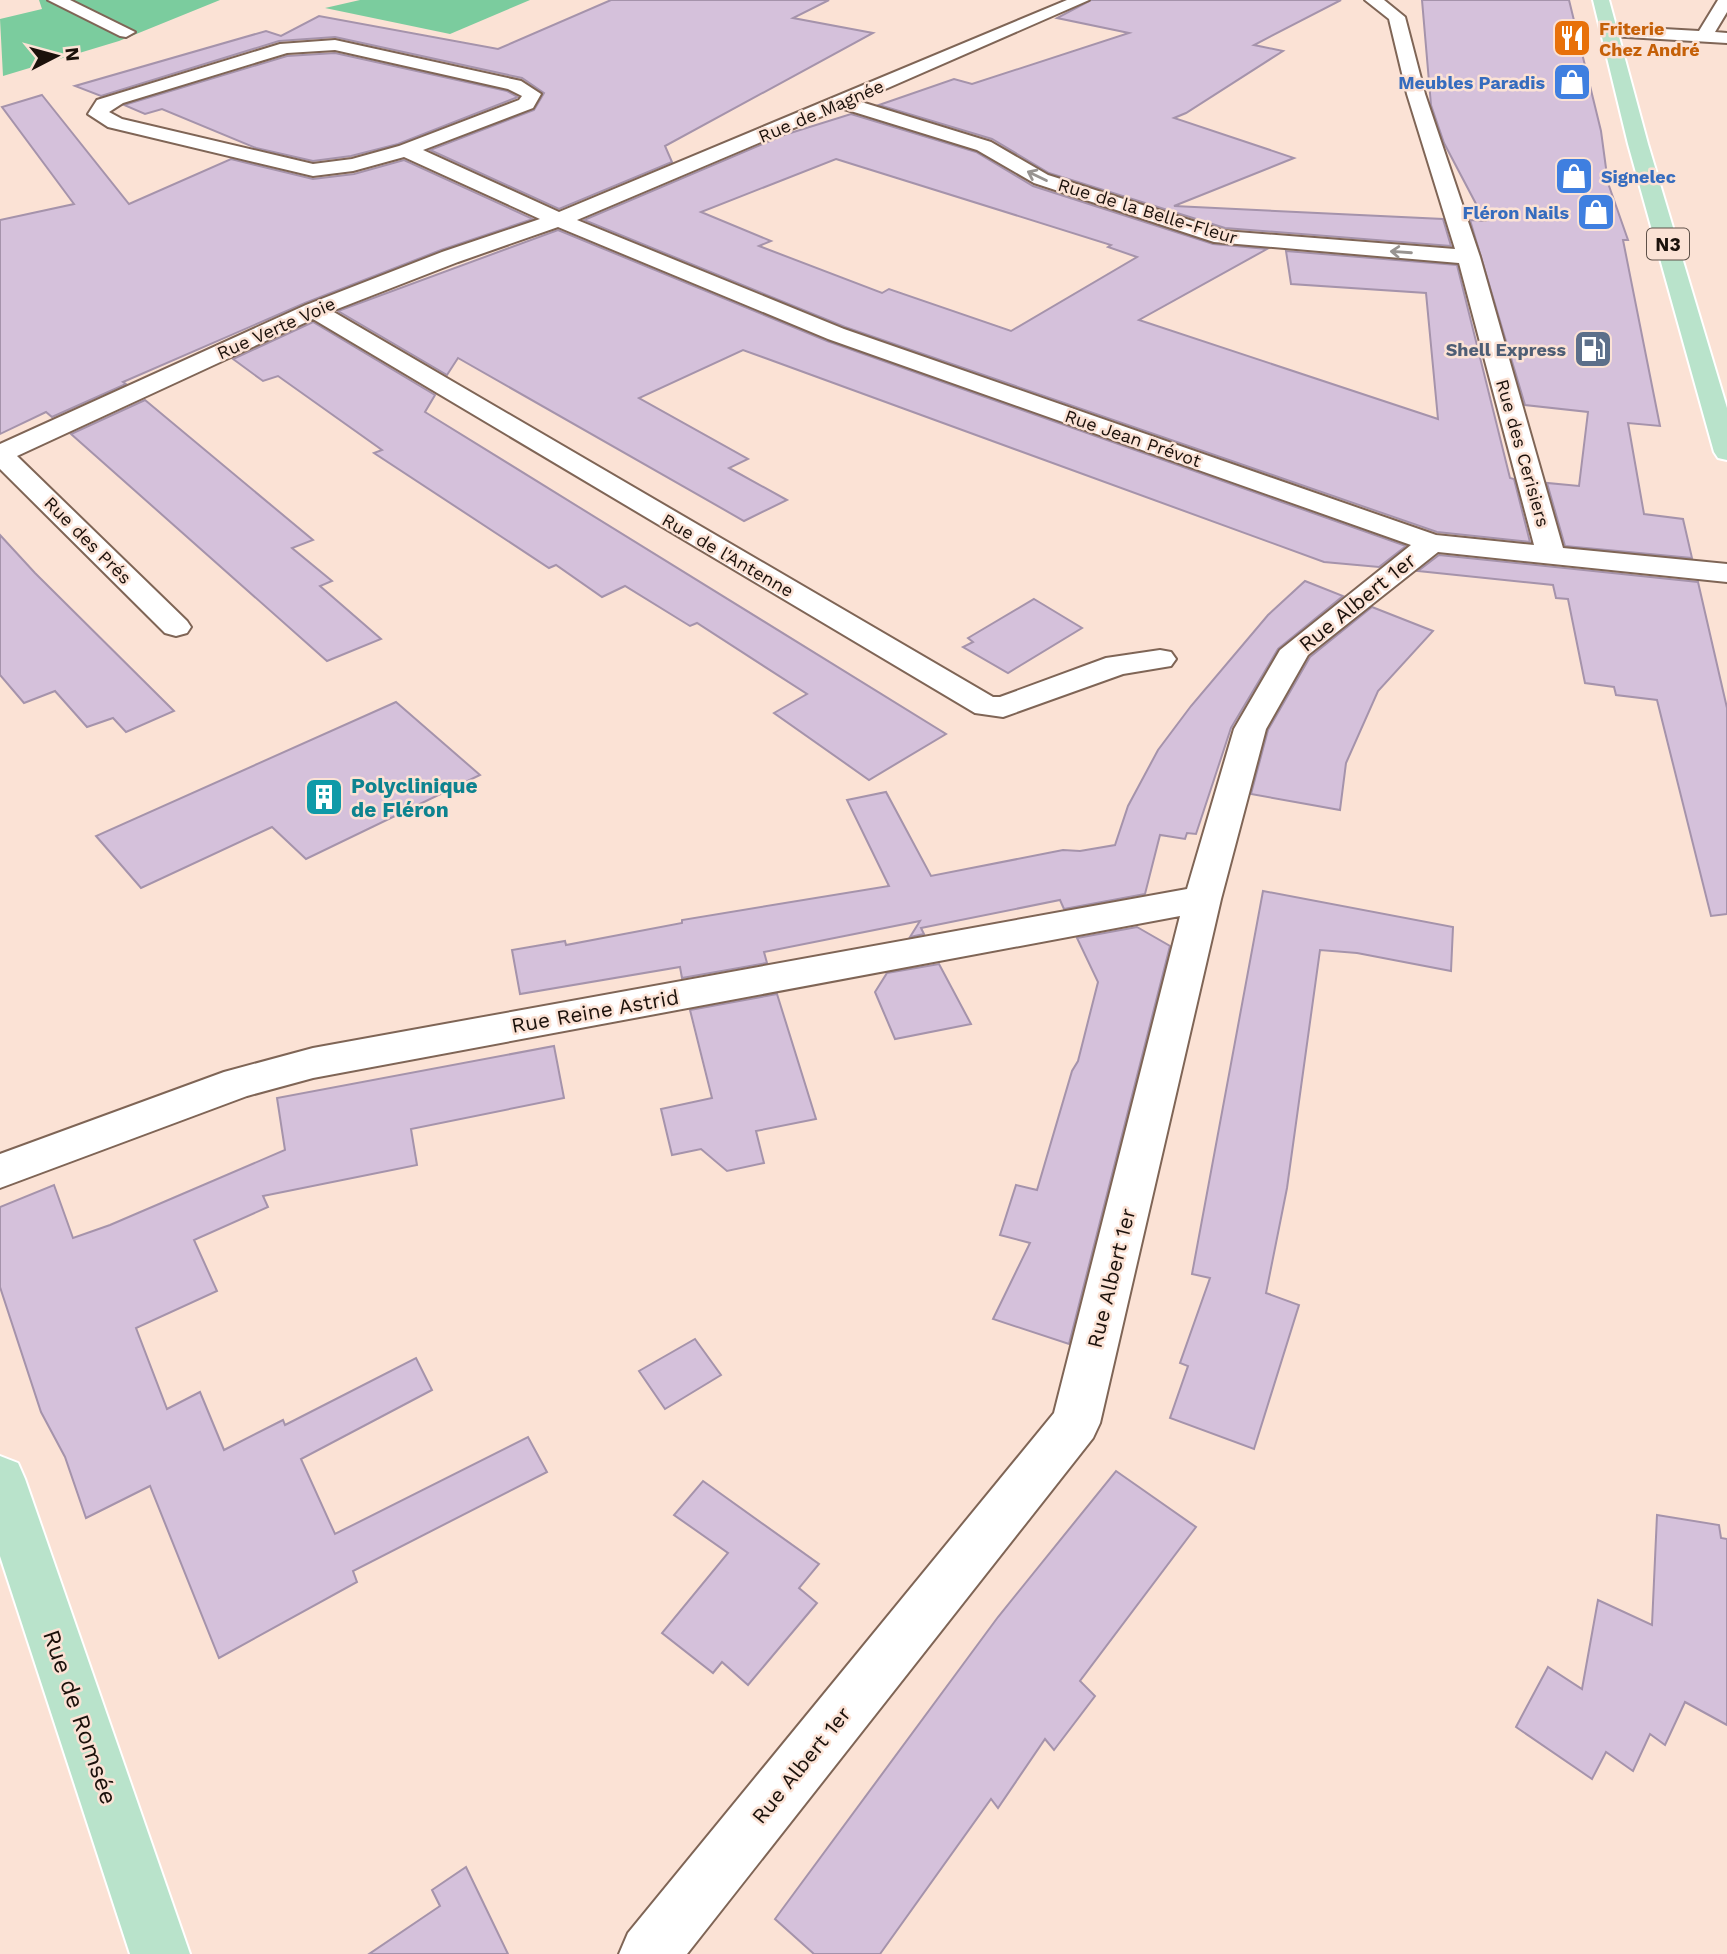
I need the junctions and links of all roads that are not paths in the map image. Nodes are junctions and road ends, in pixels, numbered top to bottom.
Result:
1 (56, 0) edge
2 (1081, 0) edge
3 (1373, 0) edge
4 (1601, 0) edge
5 (1726, 0) edge
6 (126, 32) dead end
7 (1611, 34) junction
8 (1705, 35) junction
9 (1727, 38) edge
10 (842, 102) junction
11 (406, 150) junction
12 (559, 220) junction
13 (1469, 257) junction
14 (314, 310) junction
15 (1727, 452) edge
16 (0, 454) edge
17 (1432, 543) junction
18 (1551, 555) junction
19 (1727, 573) edge
20 (176, 626) dead end
21 (1160, 659) dead end
22 (1203, 899) junction
23 (0, 1171) edge
24 (0, 1479) edge
25 (160, 1954) edge
26 (649, 1954) edge

1 - 6 street
2 - 10 street, Rue de Magnée
3 - 13 street, Rue des Cerisiers
4 - 7 main road, N3
5 - 8 street
7 - 8 street
7 - 15 main road, N3
8 - 9 street
10 - 12 street, Rue de Magnée
13 -> 10 street, Rue de la Belle-Fleur
11 - 11 street
11 - 12 street, Rue Jean Prévot
12 - 14 street, Rue Verte Voie
12 - 17 street, Rue Jean Prévot
13 - 18 street, Rue des Cerisiers
14 - 16 street, Rue Verte Voie
14 - 21 street, Rue de l'Antenne
16 - 20 street, Rue des Prés
17 - 18 street, Rue Jean Prévot
17 - 22 street, Rue Albert 1er
18 - 19 street, Rue Jean Prévot
22 - 23 street, Rue Reine Astrid
22 - 26 street, Rue Albert 1er
24 - 25 main road, Rue de Romsée

